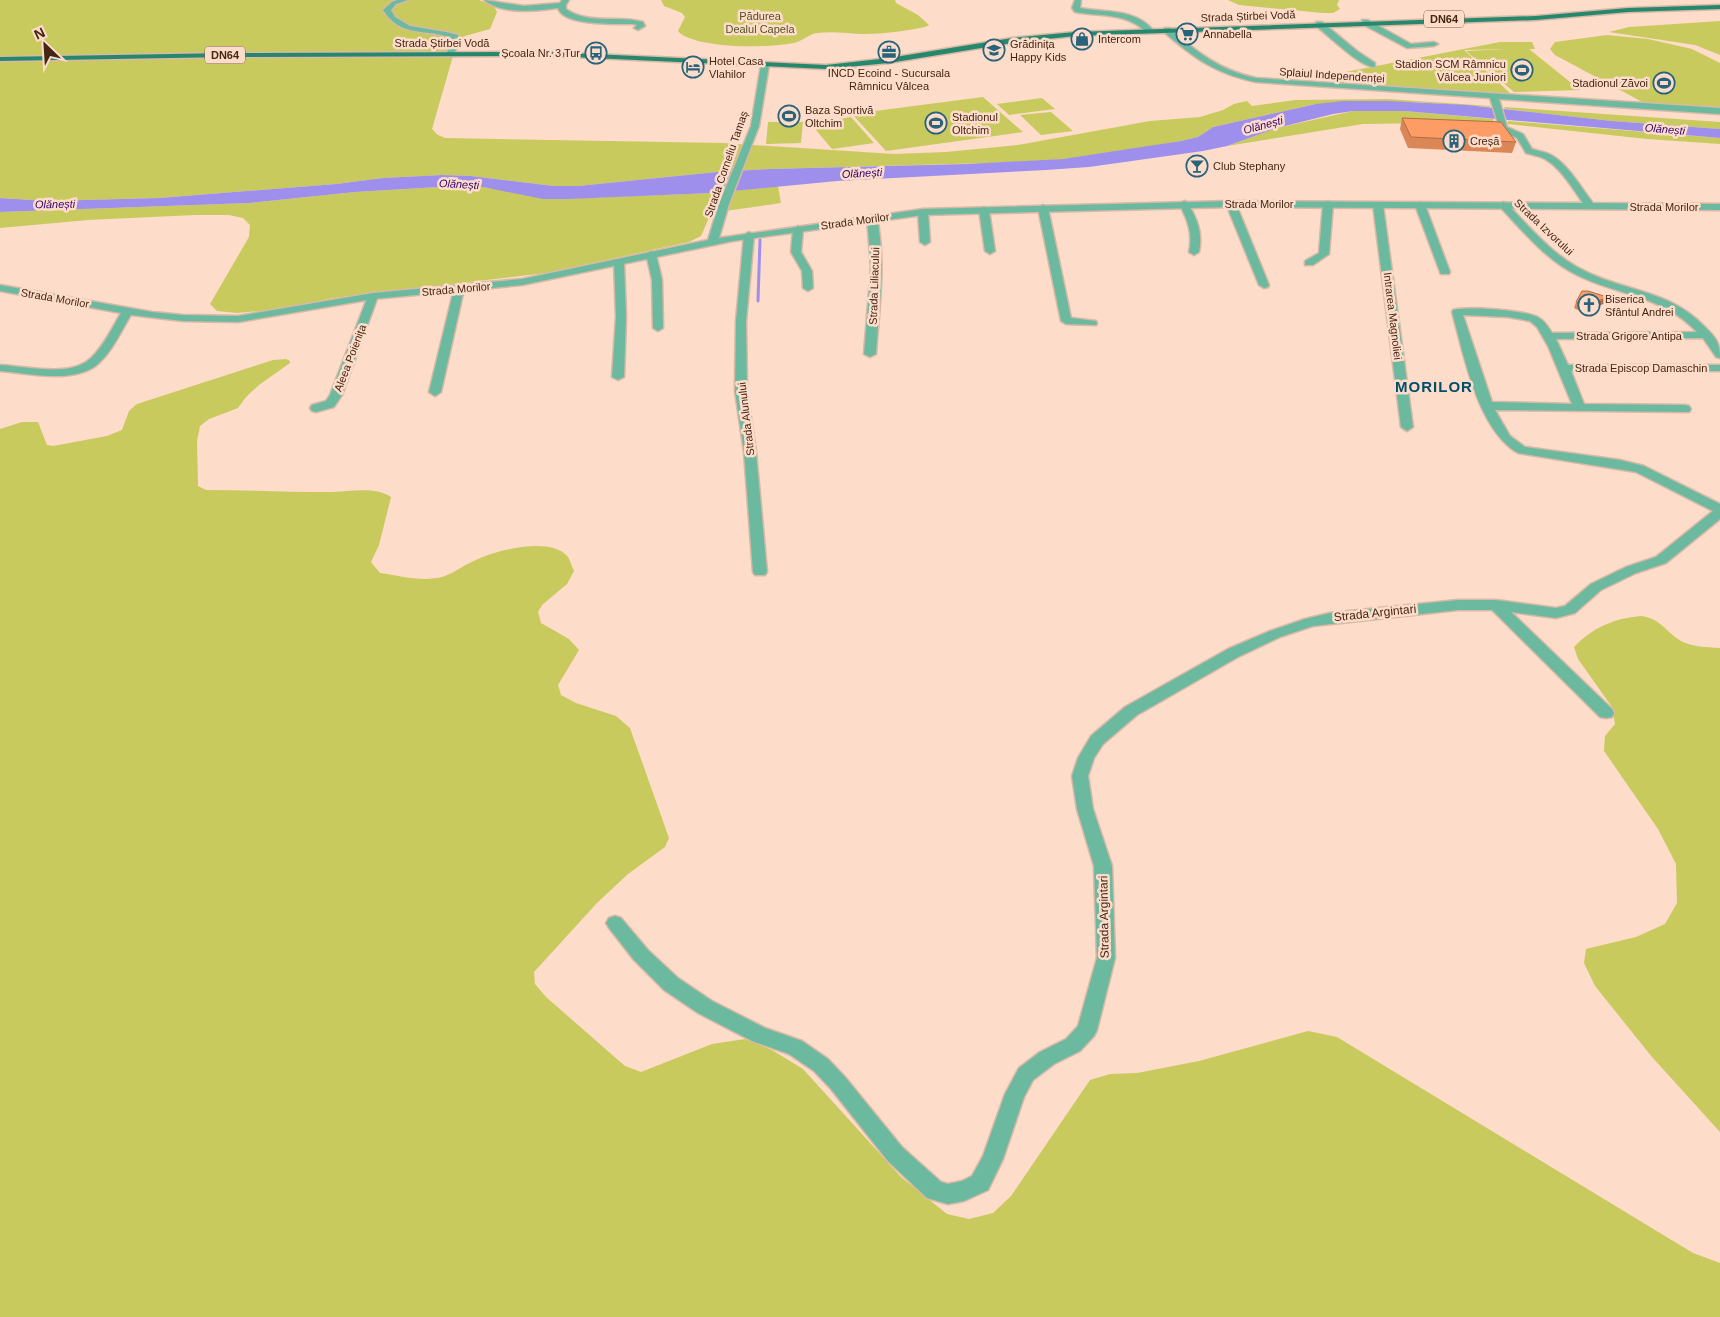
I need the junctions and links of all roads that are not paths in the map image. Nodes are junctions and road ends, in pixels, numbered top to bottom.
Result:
1 (405, 0) edge
2 (487, 0) edge
3 (1078, 0) edge
4 (564, 2) edge
5 (1720, 7) edge
6 (1365, 22) junction
7 (1320, 24) junction
8 (638, 28) dead end
9 (1149, 30) junction
10 (1167, 30) junction
11 (1434, 44) dead end
12 (450, 54) junction
13 (0, 59) edge
14 (764, 65) junction
15 (1372, 65) dead end
16 (1495, 99) junction
17 (1720, 111) edge
18 (1184, 204) junction
19 (1231, 204) junction
20 (1328, 204) junction
21 (1378, 205) junction
22 (1420, 205) junction
23 (1503, 206) junction
24 (1590, 206) junction
25 (1720, 207) edge
26 (1043, 208) junction
27 (984, 210) junction
28 (923, 212) junction
29 (872, 218) junction
30 (798, 229) junction
31 (749, 235) junction
32 (713, 241) junction
33 (925, 242) dead end
34 (990, 251) dead end
35 (1194, 252) dead end
36 (651, 254) junction
37 (619, 262) junction
38 (1309, 264) dead end
39 (1445, 272) dead end
40 (1264, 285) dead end
41 (0, 288) edge
42 (808, 288) dead end
43 (459, 289) junction
44 (373, 296) junction
45 (128, 311) junction
46 (1092, 324) dead end
47 (658, 328) dead end
48 (1550, 336) junction
49 (1708, 336) junction
50 (870, 354) dead end
51 (1720, 355) edge
52 (0, 368) edge
53 (1562, 368) junction
54 (1720, 368) edge
55 (618, 377) dead end
56 (435, 392) dead end
57 (1488, 406) junction
58 (316, 408) dead end
59 (1580, 408) junction
60 (1685, 410) dead end
61 (1407, 427) dead end
62 (1720, 511) edge
63 (760, 572) dead end
64 (1496, 605) junction
65 (1606, 714) dead end
66 (615, 923) dead end

1 - 12 street
2 - 4 street
3 - 9 street
4 - 8 street
5 - 6 main road, Strada Știrbei Vodă / DN64
6 - 7 main road, Strada Știrbei Vodă / DN64
6 - 11 street
7 - 10 main road, Strada Știrbei Vodă / DN64
7 - 15 street
9 - 10 main road, Strada Știrbei Vodă / DN64
9 - 14 main road, Strada Știrbei Vodă / DN64
10 - 16 street, Splaiul Independenței
12 - 13 main road, Strada Știrbei Vodă / DN64
12 - 14 main road, Strada Știrbei Vodă / DN64
14 - 32 street, Strada Corneliu Tamaș
16 - 17 street, Splaiul Independenței
16 - 24 street
18 - 19 street, Strada Morilor
18 - 26 street, Strada Morilor
18 - 35 street
19 - 20 street, Strada Morilor
19 - 40 street
20 - 21 street, Strada Morilor
20 - 38 street
21 - 22 street, Strada Morilor
21 - 61 street, Intrarea Magnoliei
22 - 23 street, Strada Morilor
22 - 39 street
23 - 24 street, Strada Morilor
23 - 49 street, Strada Izvorului
24 - 25 street, Strada Morilor
26 - 27 street, Strada Morilor
26 - 46 street
27 - 28 street, Strada Morilor
27 - 34 street
28 - 29 street, Strada Morilor
28 - 33 street
29 - 30 street, Strada Morilor
29 - 50 street, Strada Liliacului
30 - 31 street, Strada Morilor
30 - 42 street
31 - 32 street, Strada Morilor
31 - 63 street, Strada Alunului
32 - 36 street, Strada Morilor
36 - 37 street, Strada Morilor
36 - 47 street
37 - 43 street, Strada Morilor
37 - 55 street
41 - 45 street, Strada Morilor
43 - 44 street, Strada Morilor
43 - 56 street
44 - 45 street, Strada Morilor
44 - 58 street, Aleea Poienița
45 - 52 street
48 - 49 street, Strada Grigore Antipa
48 - 53 street
48 - 57 street
49 - 51 street, Strada Izvorului
53 - 54 street, Strada Episcop Damaschin
53 - 59 street
57 - 59 street
57 - 62 street
59 - 60 street
62 - 64 street, Strada Argintari
64 - 65 street
64 - 66 street, Strada Argintari

